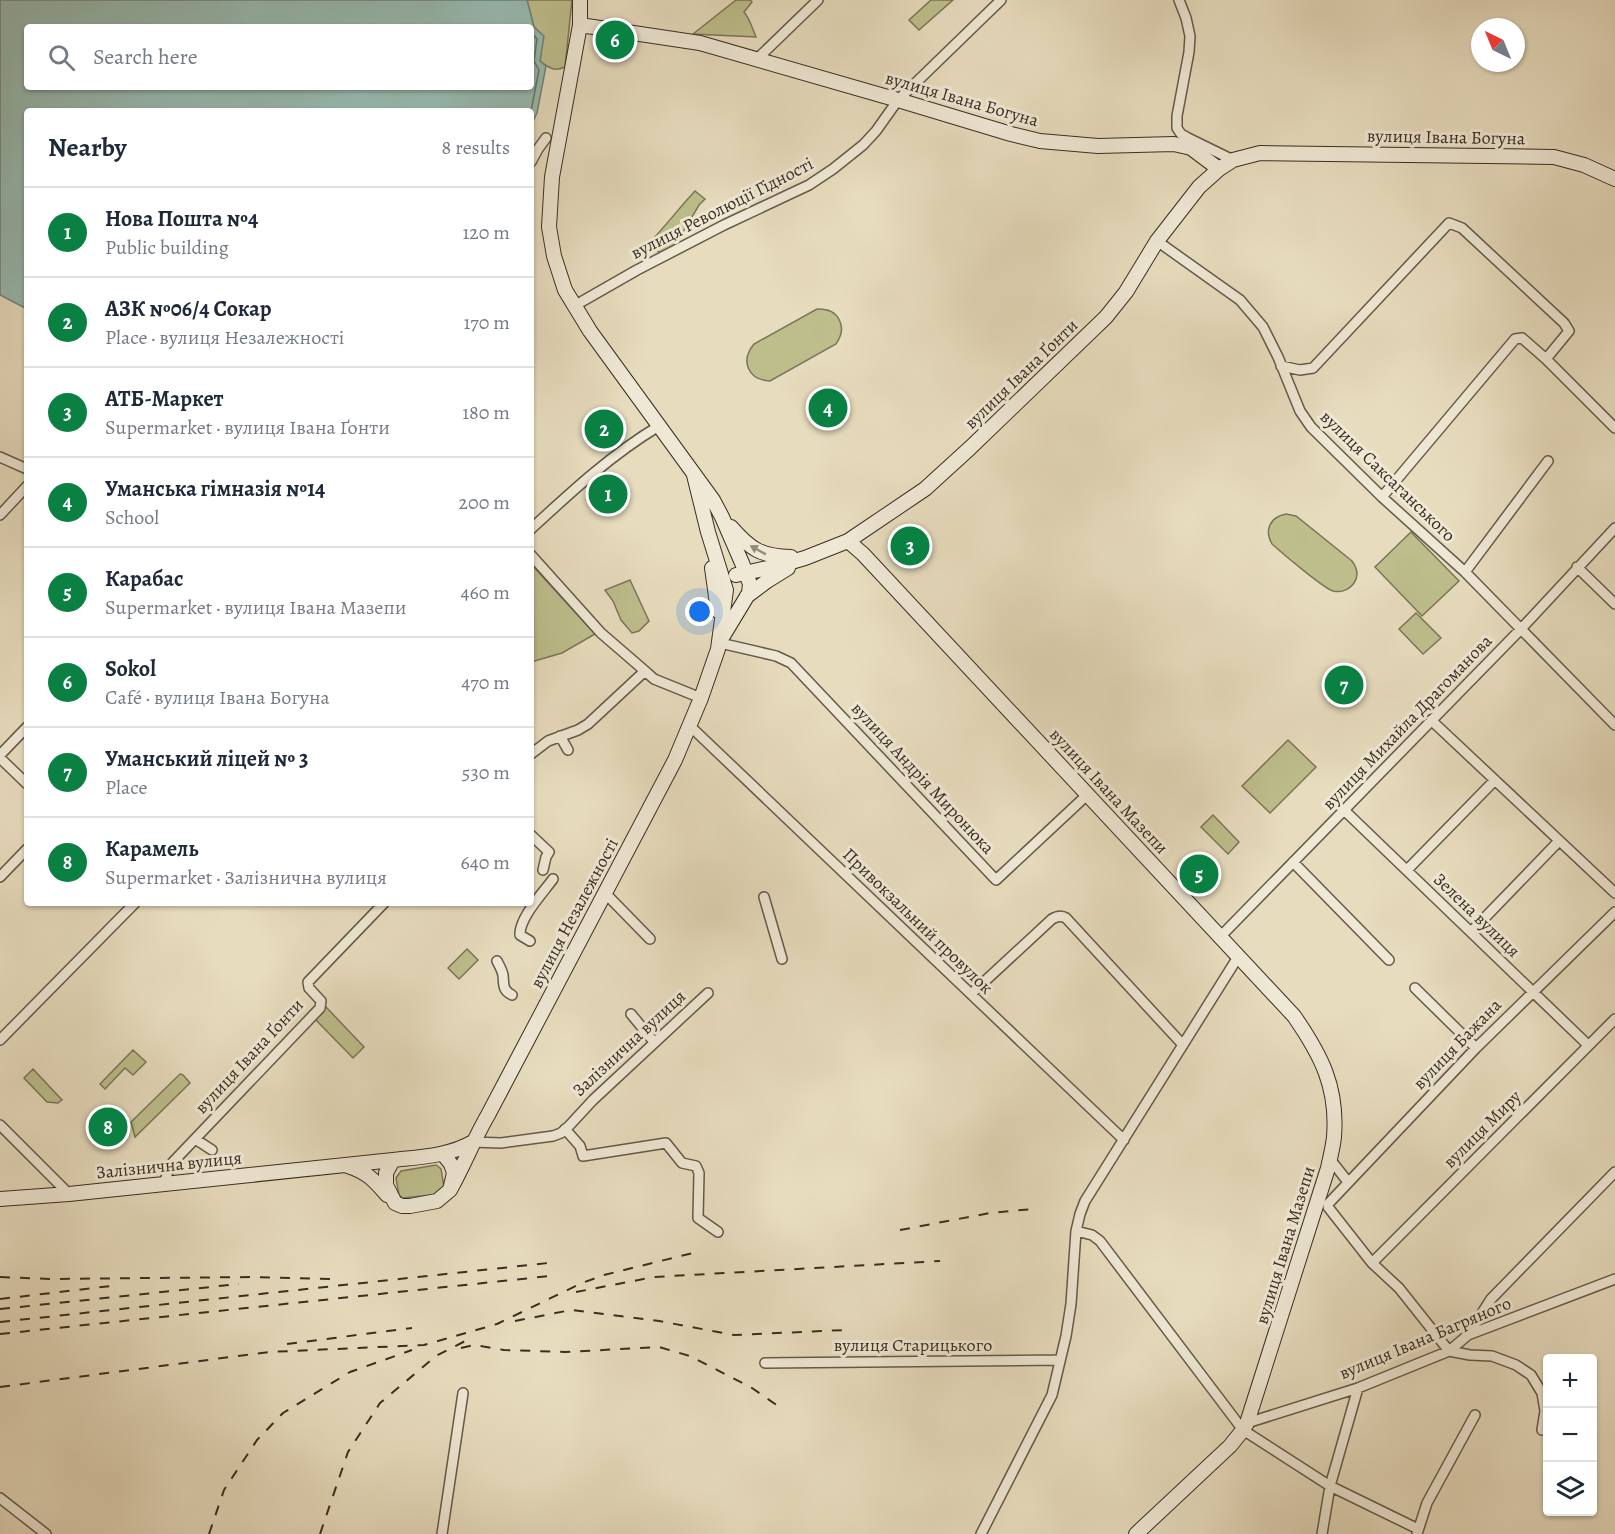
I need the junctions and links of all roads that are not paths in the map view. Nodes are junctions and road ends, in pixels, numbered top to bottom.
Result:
1 (580, 0) edge
2 (818, 0) edge
3 (1001, 0) edge
4 (1179, 0) edge
5 (580, 25) junction
6 (757, 59) junction
7 (898, 100) junction
8 (546, 138) dead end
9 (534, 157) edge
10 (1233, 160) junction
11 (1219, 169) junction
12 (1615, 179) edge
13 (1157, 241) junction
14 (574, 306) junction
15 (1546, 358) junction
16 (1281, 366) junction
17 (659, 426) junction
18 (1615, 428) edge
19 (0, 457) edge
20 (1548, 461) dead end
21 (24, 468) edge
22 (694, 475) junction
23 (24, 489) edge
24 (1382, 497) junction
25 (0, 515) edge
26 (722, 517) junction
27 (534, 526) edge
28 (1615, 528) edge
29 (708, 532) junction
30 (848, 541) junction
31 (534, 558) edge
32 (806, 558) junction
33 (1577, 567) junction
34 (1464, 572) junction
35 (744, 576) junction
36 (726, 590) junction
37 (746, 597) junction
38 (1615, 604) edge
39 (1521, 629) junction
40 (720, 643) junction
41 (645, 671) junction
42 (701, 698) junction
43 (1431, 720) junction
44 (1615, 725) edge
45 (690, 726) junction
46 (24, 730) edge
47 (560, 736) junction
48 (568, 750) dead end
49 (534, 752) edge
50 (0, 757) edge
51 (1495, 780) junction
52 (24, 781) edge
53 (1087, 795) junction
54 (1344, 810) junction
55 (534, 838) edge
56 (1559, 841) junction
57 (24, 852) edge
58 (1293, 862) junction
59 (543, 870) dead end
60 (1407, 870) junction
61 (0, 877) edge
62 (553, 879) dead end
63 (605, 893) junction
64 (1615, 893) edge
65 (764, 897) dead end
66 (534, 905) edge
67 (132, 906) edge
68 (381, 906) edge
69 (533, 906) edge
70 (1615, 912) edge
71 (1471, 932) junction
72 (1220, 937) junction
73 (650, 939) dead end
74 (530, 940) dead end
75 (1238, 957) junction
76 (782, 959) dead end
77 (1389, 960) dead end
78 (497, 961) dead end
79 (1415, 988) dead end
80 (1532, 991) junction
81 (708, 993) dead end
82 (971, 994) junction
83 (512, 996) dead end
84 (631, 1014) dead end
85 (1615, 1019) edge
86 (0, 1040) edge
87 (654, 1042) junction
88 (1183, 1045) junction
89 (1588, 1045) junction
90 (1476, 1048) junction
91 (0, 1125) edge
92 (566, 1129) junction
93 (195, 1139) junction
94 (1124, 1140) junction
95 (473, 1142) junction
96 (212, 1150) dead end
97 (443, 1154) junction
98 (1330, 1159) junction
99 (393, 1160) junction
100 (342, 1165) junction
101 (1615, 1172) edge
102 (1348, 1182) junction
103 (164, 1183) junction
104 (450, 1190) junction
105 (69, 1194) junction
106 (0, 1199) edge
107 (395, 1203) junction
108 (1076, 1231) junction
109 (718, 1232) dead end
110 (1372, 1263) junction
111 (1615, 1279) edge
112 (1468, 1335) junction
113 (1449, 1350) junction
114 (1060, 1360) junction
115 (765, 1363) dead end
116 (1358, 1388) junction
117 (463, 1393) dead end
118 (1475, 1415) dead end
119 (1245, 1426) junction
120 (1542, 1430) dead end
121 (1330, 1486) junction
122 (0, 1498) edge
123 (1418, 1532) edge
124 (46, 1534) edge
125 (442, 1534) edge
126 (981, 1534) edge
127 (1136, 1534) edge
128 (1322, 1534) edge

1 - 5 main road, вулиця Незалежності
2 - 6 street
3 - 7 street, вулиця Революції Гідності
4 - 10 street
5 - 6 main road, вулиця Івана Богуна
5 - 14 main road, вулиця Незалежності
6 - 7 main road, вулиця Івана Богуна
7 - 11 main road, вулиця Івана Богуна
7 - 14 street, вулиця Революції Гідності
8 - 9 street
10 - 11 main road, вулиця Івана Богуна
10 - 12 main road, вулиця Івана Богуна
11 - 13 main road, вулиця Івана Ґонти
13 - 16 street, вулиця Саксаганського
13 - 30 main road, вулиця Івана Ґонти
14 - 17 main road, вулиця Незалежності
15 - 16 street
15 - 18 street
15 - 24 street
16 - 24 street, вулиця Саксаганського
17 - 22 main road, вулиця Незалежності
17 - 27 street
19 - 21 street
20 - 34 street
22 - 26 main road, вулиця Незалежності
22 - 29 main road, вулиця Незалежності
23 - 25 street
24 - 34 street, вулиця Саксаганського
32 -> 26 main road, вулиця Івана Ґонти
26 - 35 main road, вулиця Незалежності
28 - 33 street, вулиця Михайла Драгоманова
29 - 36 main road, вулиця Незалежності
29 - 40 main road, вулиця Незалежності
30 - 32 main road, вулиця Івана Ґонти
30 - 53 main road, вулиця Івана Мазепи
31 - 41 street
32 - 35 main road, вулиця Івана Ґонти
32 - 37 main road, вулиця Івана Ґонти
33 - 38 street
33 - 39 street, вулиця Михайла Драгоманова
34 - 39 street, вулиця Саксаганського
35 - 36 main road
35 - 37 main road
36 - 37 main road
36 - 40 main road, вулиця Незалежності
37 - 40 main road, вулиця Незалежності
39 - 43 street, вулиця Михайла Драгоманова
39 - 44 street, вулиця Саксаганського
40 - 42 main road, вулиця Незалежності
40 - 53 street, вулиця Андрія Миронюка
41 - 42 street
41 - 47 street
42 - 45 main road, вулиця Незалежності
43 - 51 street
43 - 54 street, вулиця Михайла Драгоманова
45 - 63 main road, вулиця Незалежності
45 - 82 street, Привокзальний провулок
46 - 50 street
47 - 48 street
47 - 49 street
50 - 52 street
51 - 56 street
51 - 60 street
53 - 72 main road, вулиця Івана Мазепи
54 - 58 street, вулиця Михайла Драгоманова
54 - 60 street, Зелена вулиця
55 - 59 street
56 - 64 street
56 - 71 street
57 - 61 street
58 - 72 street, вулиця Михайла Драгоманова
58 - 77 street
60 - 71 street, Зелена вулиця
62 - 66 street
63 - 73 street
63 - 95 main road, вулиця Незалежності
65 - 76 street
67 - 86 street
68 - 93 street, вулиця Івана Ґонти
69 - 74 street
70 - 80 street, вулиця Бажана
71 - 80 street, Зелена вулиця
72 - 75 main road, вулиця Івана Мазепи
75 - 88 street
75 - 98 main road, вулиця Івана Мазепи
78 - 83 street
79 - 90 street
80 - 89 street, Зелена вулиця
80 - 90 street, вулиця Бажана
81 - 87 street, Залізнична вулиця
82 - 88 street
82 - 94 street, Привокзальний провулок
84 - 87 street
85 - 89 street, вулиця Миру
87 - 92 street, Залізнична вулиця
88 - 94 street
89 - 110 street, вулиця Миру
90 - 102 street, вулиця Бажана
91 - 105 street
92 - 95 street, Залізнична вулиця
92 - 109 street
93 - 96 street
93 - 103 street, вулиця Івана Ґонти
94 - 108 street
95 - 97 main road, Залізнична вулиця
95 - 104 main road
97 - 99 main road
97 - 104 main road
98 - 102 street
98 - 119 main road, вулиця Івана Мазепи
99 - 100 main road, Залізнична вулиця
99 - 107 main road
100 - 103 main road, Залізнична вулиця
100 - 107 main road, Залізнична вулиця
101 - 112 street
102 - 110 street, вулиця Бажана
103 - 105 main road, Залізнична вулиця
104 - 107 main road
105 - 106 main road, Залізнична вулиця
108 - 114 street
108 - 119 street
110 - 113 street
111 - 112 street, вулиця Івана Багряного
112 - 113 street, вулиця Івана Багряного
113 - 116 street, вулиця Івана Багряного
113 - 120 street
114 - 115 street, вулиця Старицького
114 - 126 street
116 - 119 street, вулиця Івана Багряного
116 - 121 street
117 - 125 street
118 - 123 street
119 - 121 street
119 - 127 main road
121 - 123 street
121 - 128 street
122 - 124 street

